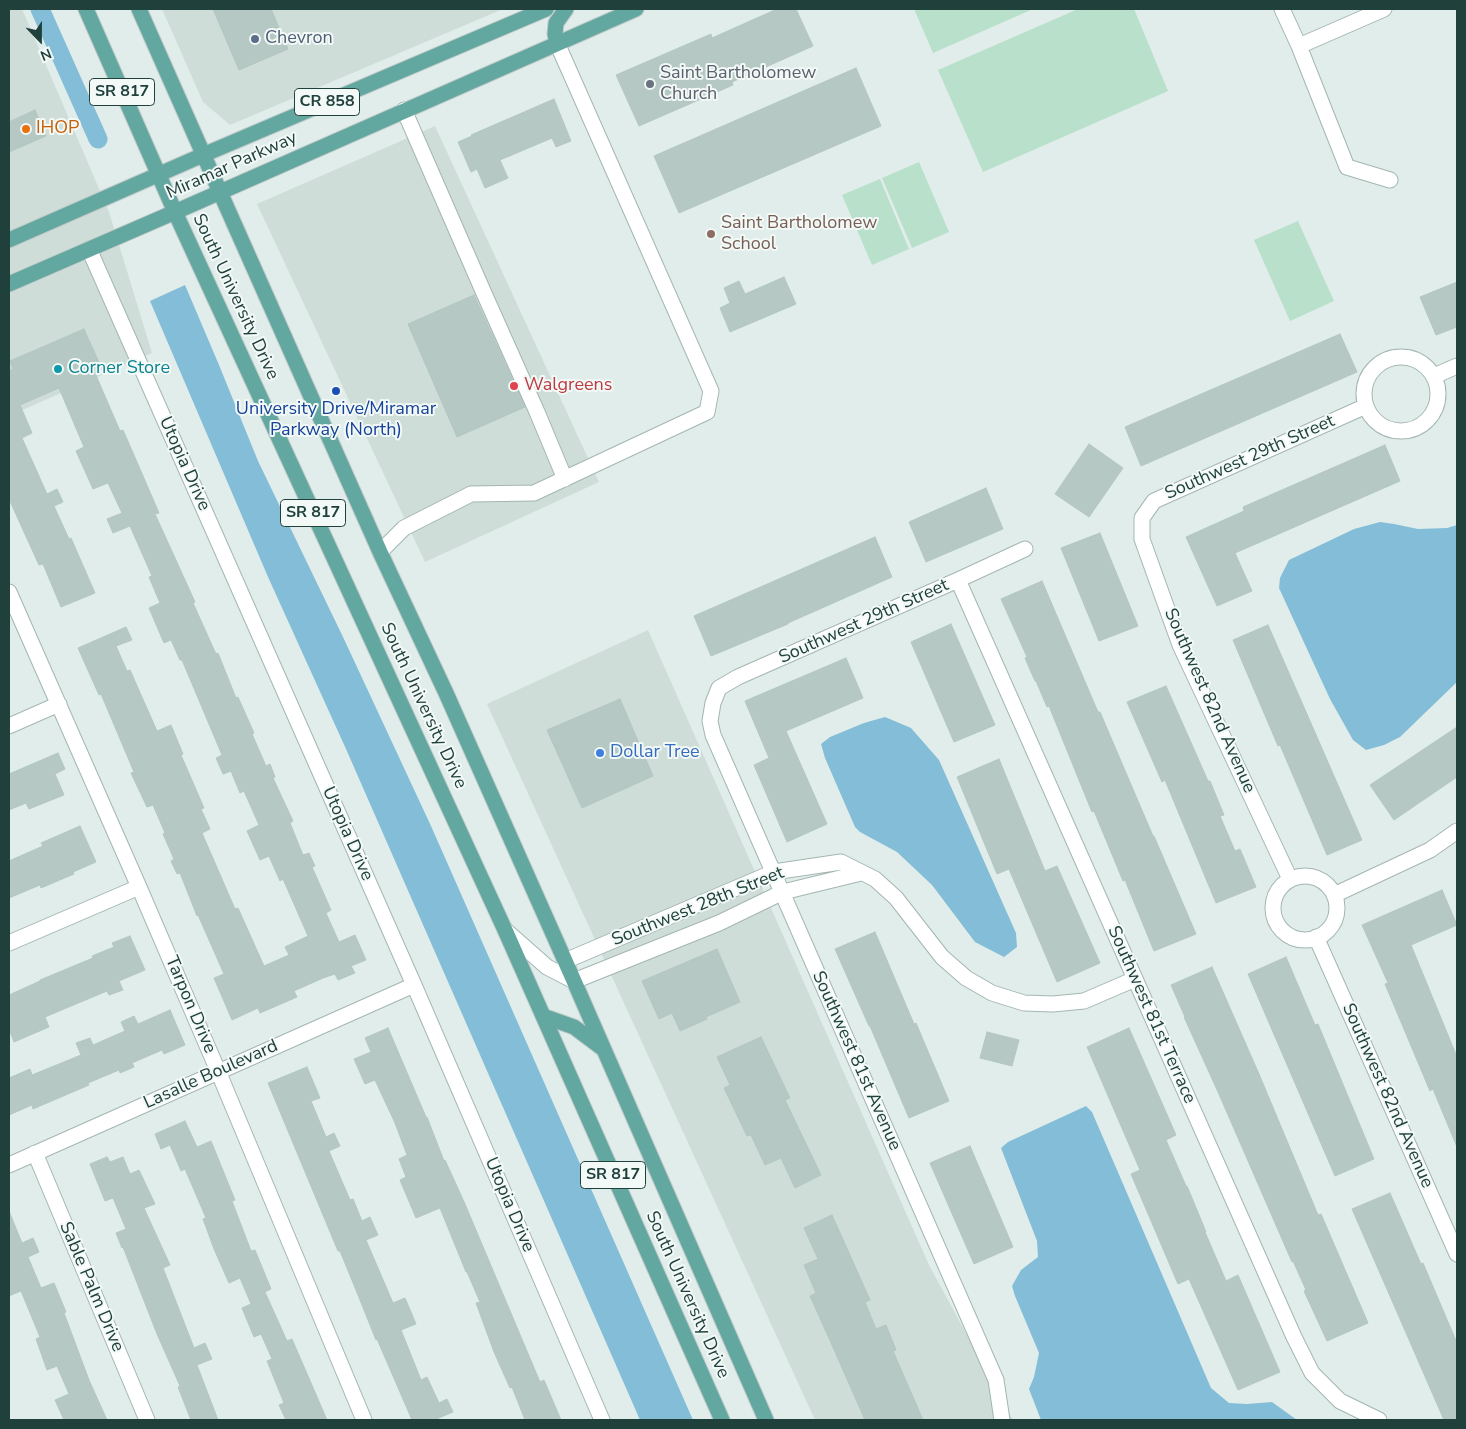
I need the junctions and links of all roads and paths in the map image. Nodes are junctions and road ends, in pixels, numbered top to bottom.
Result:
1 (86, 9) edge
2 (139, 9) edge
3 (546, 9) edge
4 (566, 9) edge
5 (636, 9) edge
6 (1282, 9) edge
7 (1384, 9) edge
8 (557, 44) junction
9 (1299, 46) junction
10 (404, 110) junction
11 (203, 155) junction
12 (158, 174) junction
13 (1390, 180) dead end
14 (220, 192) junction
15 (175, 212) junction
16 (9, 240) edge
17 (89, 249) junction
18 (9, 284) edge
19 (1457, 366) edge
20 (1434, 376) junction
21 (1366, 406) junction
22 (565, 479) junction
23 (1142, 518) joint
24 (1025, 549) dead end
25 (380, 552) junction
26 (958, 580) junction
27 (9, 592) edge
28 (713, 703) joint
29 (59, 704) junction
30 (9, 726) edge
31 (1457, 831) edge
32 (774, 872) junction
33 (861, 873) junction
34 (1290, 879) junction
35 (139, 887) junction
36 (783, 892) junction
37 (1334, 895) junction
38 (505, 930) junction
39 (1316, 937) junction
40 (9, 943) edge
41 (565, 961) junction
42 (1135, 978) junction
43 (574, 981) junction
44 (414, 985) junction
45 (543, 1016) junction
46 (604, 1048) junction
47 (218, 1072) junction
48 (35, 1154) junction
49 (9, 1165) edge
50 (1457, 1254) edge
51 (147, 1420) edge
52 (364, 1420) edge
53 (602, 1420) edge
54 (722, 1420) edge
55 (766, 1420) edge
56 (1002, 1420) edge
57 (1379, 1420) edge

1 - 12 main road, South University Drive / SR 817
2 - 11 main road, South University Drive / SR 817
3 - 11 main road, Miramar Parkway / CR 858
4 - 8 main road
5 - 8 main road, Miramar Parkway / CR 858
6 - 9 street
7 - 9 street
8 - 10 main road, Miramar Parkway / CR 858
8 - 22 street
9 - 13 street
10 - 14 main road, Miramar Parkway / CR 858
10 - 22 street
11 - 12 main road, Miramar Parkway / CR 858
11 - 14 main road, South University Drive / SR 817
12 - 15 main road, South University Drive / SR 817
12 - 16 main road, Miramar Parkway / CR 858
14 - 15 main road, Miramar Parkway / CR 858
14 - 25 main road, South University Drive / SR 817
15 - 17 main road, Miramar Parkway / CR 858
15 - 38 main road, South University Drive / SR 817
17 - 18 main road, Miramar Parkway / CR 858
17 - 44 street, Utopia Drive
19 - 20 street
20 - 21 street
20 - 21 street
21 - 23 street, Southwest 29th Street
22 - 25 street
23 - 34 street, Southwest 82nd Avenue
24 - 26 street, Southwest 29th Street
25 - 41 main road, South University Drive / SR 817
26 - 28 street, Southwest 29th Street
26 - 42 street, Southwest 81st Terrace
27 - 29 street, Tarpon Drive
28 - 32 street, Southwest 81st Avenue
29 - 30 street
29 - 35 street, Tarpon Drive
31 - 37 street
32 - 33 street, Southwest 28th Street
32 - 36 street, Southwest 81st Avenue
32 - 41 street, Southwest 28th Street
33 - 36 street, Southwest 28th Street
33 - 42 street, Southwest 28th Street
34 - 37 street
34 - 39 street
35 - 40 street
35 - 47 street, Tarpon Drive
36 - 43 street, Southwest 28th Street
36 - 56 street, Southwest 81st Avenue
37 - 39 street
38 - 43 street
38 - 45 main road, South University Drive / SR 817
39 - 50 street, Southwest 82nd Avenue
41 - 43 main road, South University Drive / SR 817
42 - 57 street, Southwest 81st Terrace
43 - 46 main road, South University Drive / SR 817
44 - 47 street, Lasalle Boulevard
44 - 53 street, Utopia Drive
45 - 46 main road
45 - 54 main road, South University Drive / SR 817
46 - 55 main road, South University Drive / SR 817
47 - 48 street, Lasalle Boulevard
47 - 52 street, Tarpon Drive
48 - 49 street, Lasalle Boulevard
48 - 51 street, Sable Palm Drive

